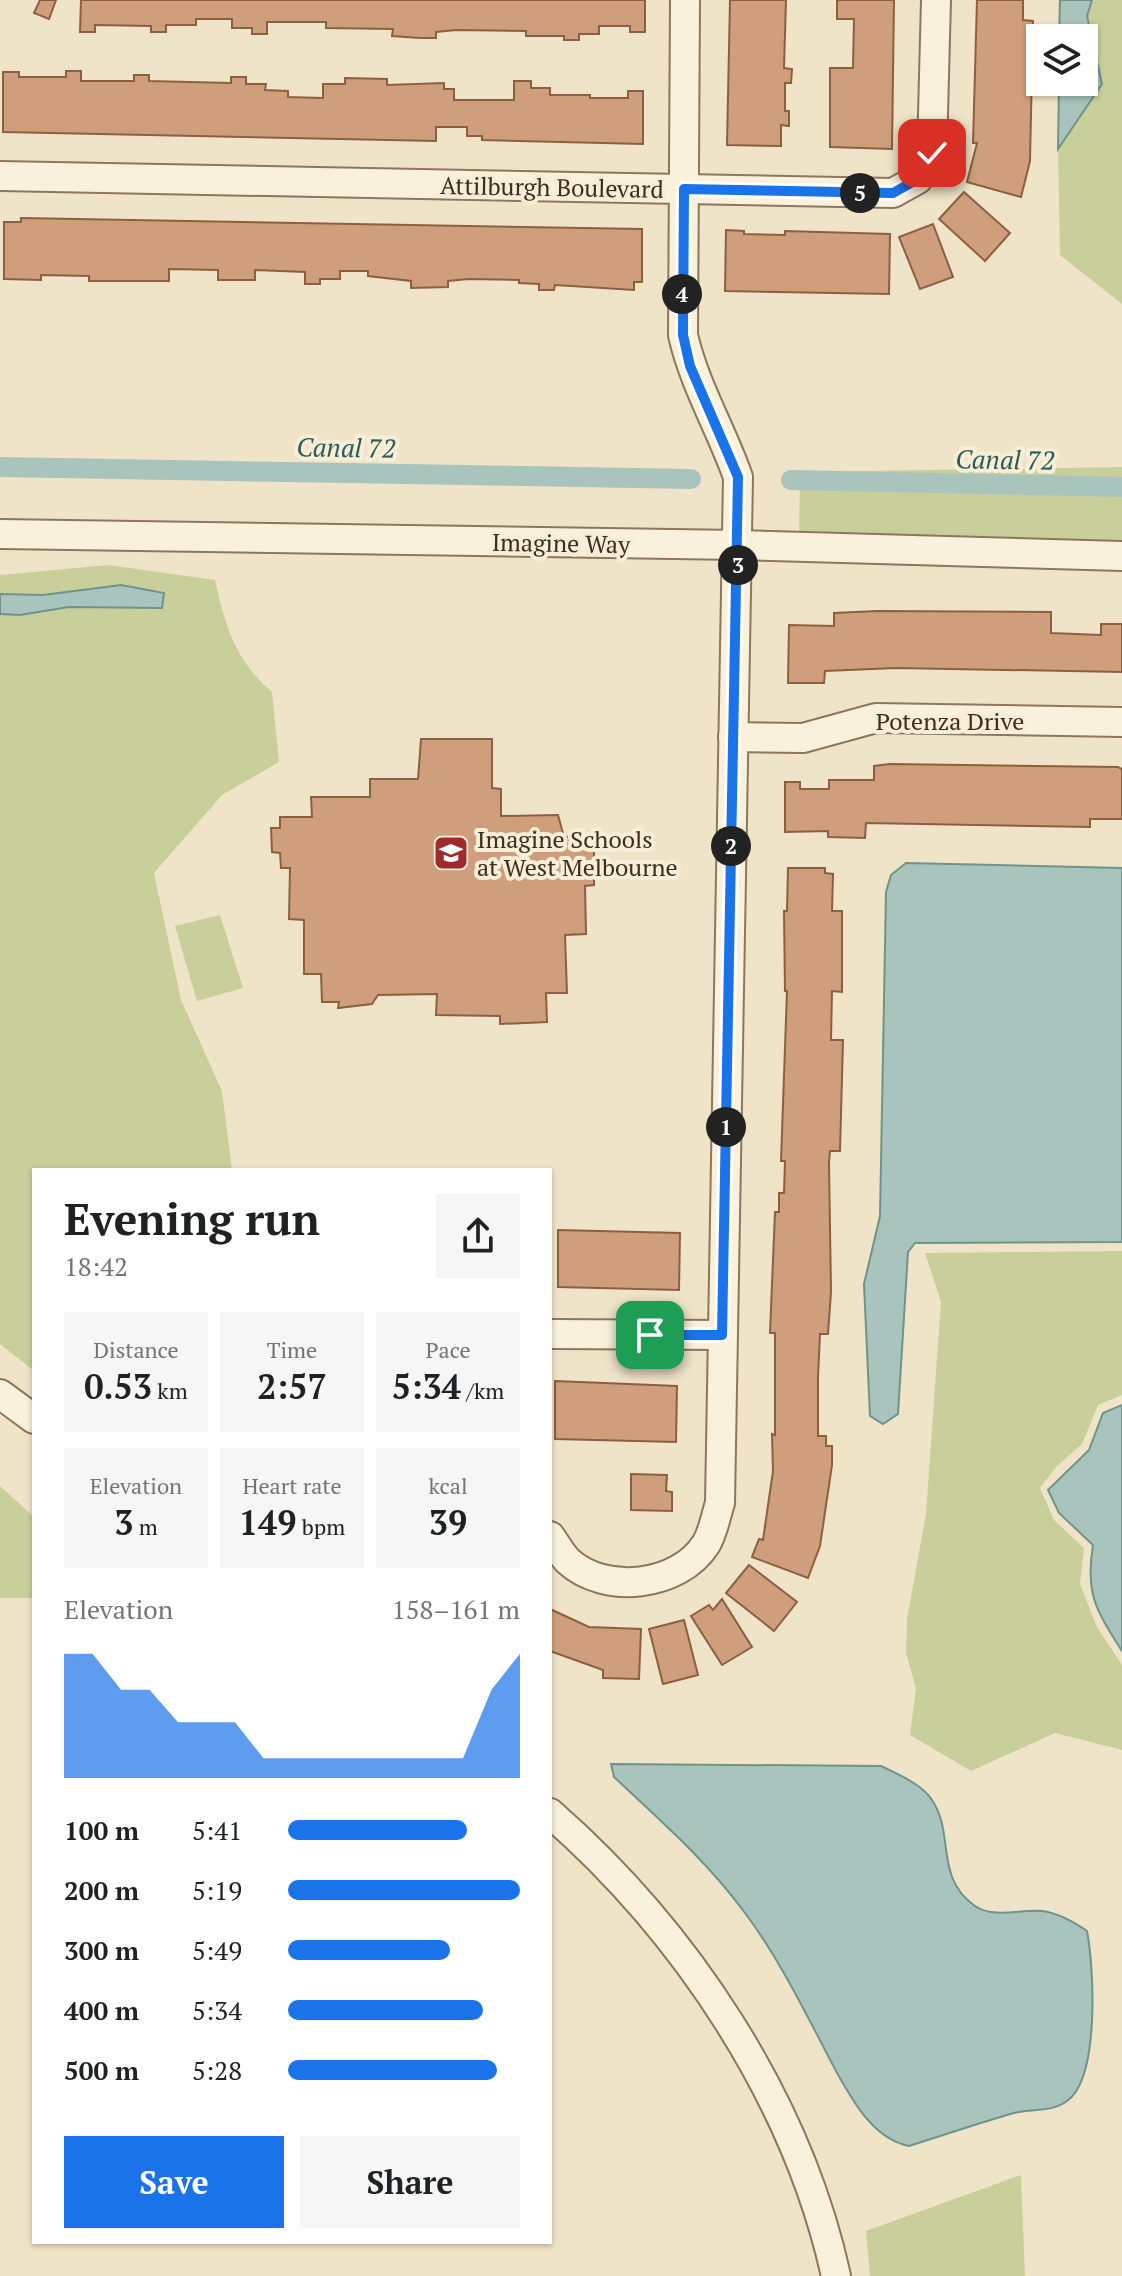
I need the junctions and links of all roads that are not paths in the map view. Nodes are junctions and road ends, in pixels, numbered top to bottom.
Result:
1 (685, 0) edge
2 (936, 0) edge
3 (0, 176) edge
4 (684, 189) junction
5 (0, 534) edge
6 (739, 545) junction
7 (1122, 556) edge
8 (1122, 722) edge
9 (733, 737) junction
10 (552, 1334) edge
11 (722, 1335) junction
12 (0, 1394) edge
13 (32, 1418) edge
14 (552, 1539) edge
15 (552, 1815) edge
16 (836, 2276) edge

1 - 4 street
2 - 4 street, Attilburgh Boulevard
3 - 4 street, Attilburgh Boulevard
4 - 6 street
5 - 6 street, Imagine Way
6 - 7 street, Imagine Way
6 - 9 street
8 - 9 street, Potenza Drive
9 - 11 street
10 - 11 street
11 - 14 street
12 - 13 street
15 - 16 street

